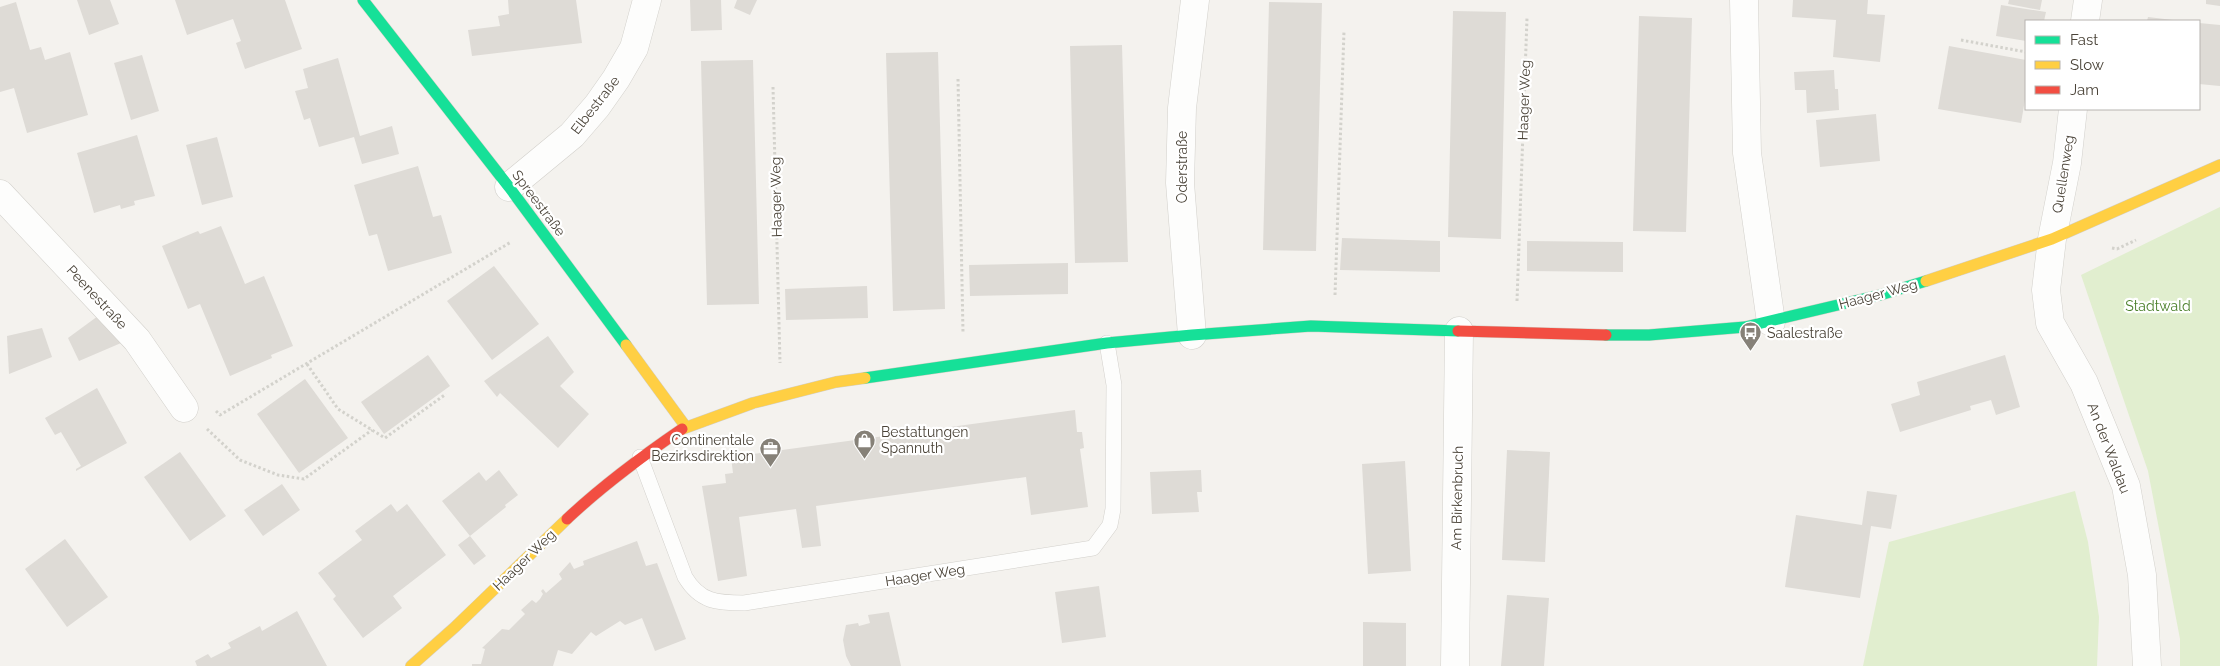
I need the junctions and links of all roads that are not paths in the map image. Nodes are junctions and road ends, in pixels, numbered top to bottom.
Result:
1 (363, 0) edge
2 (647, 0) edge
3 (1195, 0) edge
4 (1744, 0) edge
5 (2088, 0) edge
6 (2085, 20) edge
7 (2073, 110) edge
8 (2220, 164) edge
9 (509, 187) junction
10 (0, 194) edge
11 (2052, 239) junction
12 (1771, 322) junction
13 (1459, 331) junction
14 (1192, 334) junction
15 (1108, 343) junction
16 (184, 408) road end
17 (686, 427) junction
18 (640, 457) junction
19 (410, 666) edge
20 (1455, 666) edge
21 (2147, 666) edge

1 - 9 street, Spreestraße
2 - 9 street, Elbestraße
3 - 14 street, Oderstraße
4 - 12 street
5 - 6 street
7 - 11 street, Quellenweg
8 - 11 street, Haager Weg
9 - 17 street, Spreestraße
10 - 16 street, Peenestraße
11 - 12 street, Haager Weg
11 - 21 street, An der Waldau
12 - 13 street, Haager Weg
13 - 14 street, Haager Weg
13 - 20 street, Am Birkenbruch
14 - 15 street, Haager Weg
15 - 17 street, Haager Weg
15 - 18 lane, Haager Weg
17 - 18 street, Haager Weg
18 - 19 street, Haager Weg

